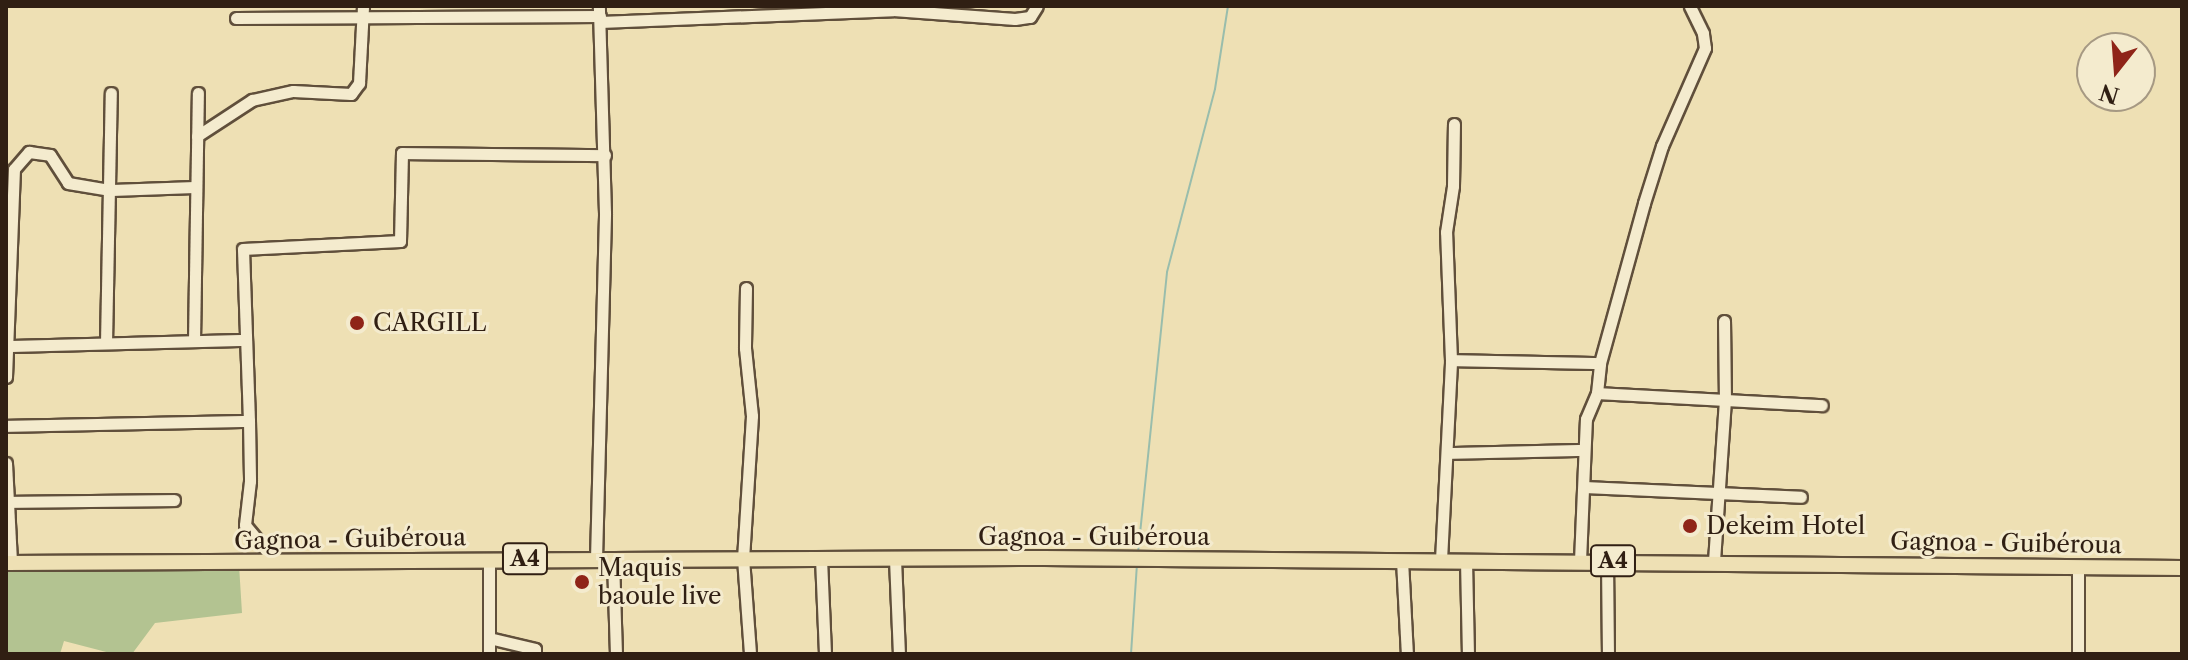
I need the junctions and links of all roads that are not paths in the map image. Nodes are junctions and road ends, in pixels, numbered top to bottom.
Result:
1 (1037, 6) edge
2 (1690, 6) edge
3 (893, 8) edge
4 (970, 10) edge
5 (363, 12) edge
6 (600, 15) edge
7 (236, 18) dead end
8 (111, 93) dead end
9 (198, 93) dead end
10 (1454, 124) dead end
11 (197, 136) junction
12 (605, 155) junction
13 (196, 187) junction
14 (110, 190) junction
15 (746, 288) dead end
16 (1724, 321) dead end
17 (244, 340) junction
18 (194, 341) junction
19 (106, 343) junction
20 (7, 346) edge
21 (1451, 360) junction
22 (1600, 363) junction
23 (6, 377) edge
24 (1597, 393) junction
25 (1725, 401) junction
26 (1822, 405) dead end
27 (249, 421) junction
28 (6, 426) edge
29 (1583, 450) junction
30 (1448, 453) junction
31 (6, 463) edge
32 (1584, 487) junction
33 (1721, 493) junction
34 (1801, 497) dead end
35 (174, 500) dead end
36 (7, 502) edge
37 (743, 558) junction
38 (821, 558) junction
39 (489, 559) junction
40 (596, 559) junction
41 (613, 559) junction
42 (895, 559) junction
43 (1402, 560) junction
44 (1441, 560) junction
45 (1466, 560) junction
46 (275, 561) junction
47 (1580, 561) junction
48 (1607, 561) junction
49 (1714, 561) junction
50 (9, 563) edge
51 (2078, 567) junction
52 (2182, 568) edge
53 (489, 638) junction
54 (489, 654) edge
55 (535, 654) edge
56 (616, 654) edge
57 (750, 654) edge
58 (825, 654) edge
59 (899, 654) edge
60 (1407, 654) edge
61 (1468, 654) edge
62 (1608, 654) edge
63 (2078, 654) edge

1 - 4 street
2 - 22 street
3 - 4 street
3 - 6 street
5 - 6 street
5 - 7 street
5 - 11 street
6 - 12 street
8 - 14 street
9 - 11 street
10 - 21 street
11 - 13 street
12 - 17 street
12 - 40 street
13 - 14 street
13 - 18 street
14 - 19 street
14 - 20 street
15 - 37 street
16 - 25 street
17 - 18 street
17 - 27 street
18 - 19 street
19 - 20 street
20 - 23 street
21 - 22 street
21 - 30 street
22 - 24 street
24 - 25 street
24 - 29 street
25 - 26 street
25 - 33 street
27 - 28 street
27 - 46 street
29 - 30 street
29 - 32 street
30 - 44 street
31 - 36 street
32 - 33 street
32 - 47 street
33 - 34 street
33 - 49 street
35 - 36 street
36 - 50 street
37 - 38 main road, Gagnoa - Guibéroua / A4
37 - 41 main road, Gagnoa - Guibéroua / A4
37 - 57 street
38 - 42 main road, Gagnoa - Guibéroua / A4
38 - 58 street
39 - 40 main road, Gagnoa - Guibéroua / A4
39 - 46 main road, Gagnoa - Guibéroua / A4
39 - 53 street
40 - 41 main road, Gagnoa - Guibéroua / A4
41 - 56 street
42 - 43 main road, Gagnoa - Guibéroua / A4
42 - 59 street
43 - 44 main road, Gagnoa - Guibéroua / A4
43 - 60 street
44 - 45 main road, Gagnoa - Guibéroua / A4
45 - 47 main road, Gagnoa - Guibéroua / A4
45 - 61 street
46 - 50 main road, Gagnoa - Guibéroua / A4
47 - 48 main road, Gagnoa - Guibéroua / A4
48 - 49 main road, Gagnoa - Guibéroua / A4
48 - 62 street
49 - 51 main road, Gagnoa - Guibéroua / A4
51 - 52 main road, Gagnoa - Guibéroua / A4
51 - 63 street
53 - 54 street
53 - 55 street

